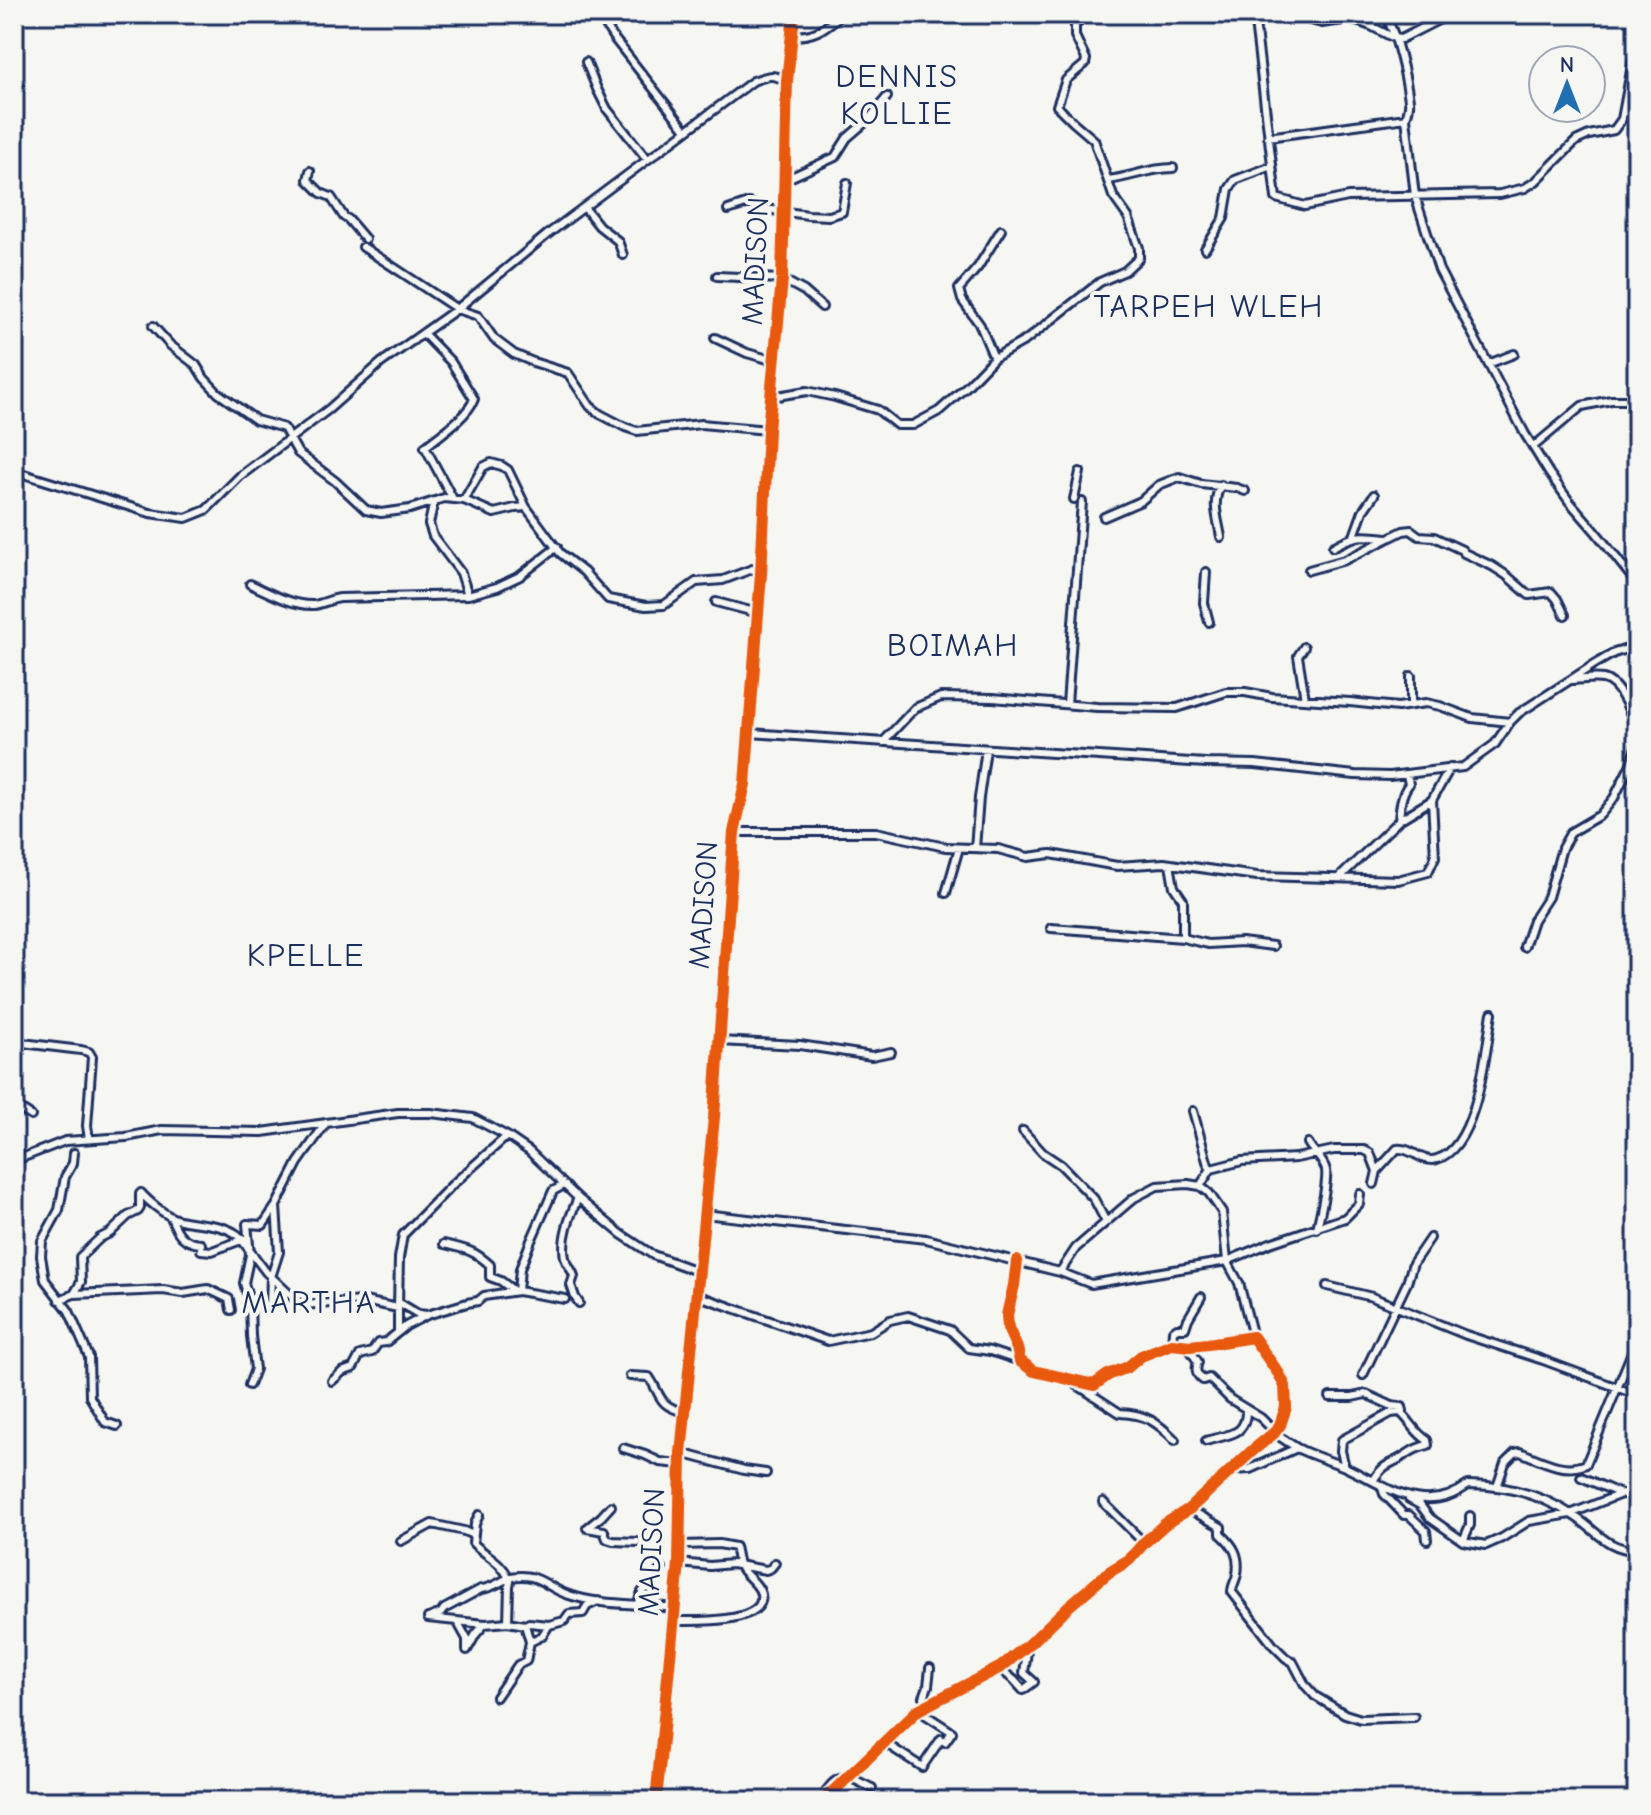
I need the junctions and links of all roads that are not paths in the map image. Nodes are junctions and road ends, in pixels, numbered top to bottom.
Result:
1 (794, 14) edge
2 (842, 14) edge
3 (1089, 14) edge
4 (1254, 14) edge
5 (1263, 14) edge
6 (1385, 14) edge
7 (1450, 14) edge
8 (599, 15) edge
9 (792, 36) junction
10 (1394, 38) junction
11 (1637, 52) edge
12 (586, 62) dead end
13 (787, 81) junction
14 (887, 97) dead end
15 (1406, 118) junction
16 (686, 130) junction
17 (1268, 137) junction
18 (647, 159) junction
19 (1272, 166) junction
20 (1173, 168) dead end
21 (310, 171) dead end
22 (785, 180) junction
23 (1108, 180) junction
24 (847, 183) dead end
25 (1415, 196) junction
26 (584, 207) junction
27 (728, 210) dead end
28 (784, 211) junction
29 (1001, 230) dead end
30 (365, 239) dead end
31 (363, 247) dead end
32 (1205, 249) dead end
33 (623, 255) dead end
34 (717, 276) dead end
35 (782, 279) junction
36 (822, 307) dead end
37 (457, 309) junction
38 (153, 326) dead end
39 (423, 333) junction
40 (715, 338) dead end
41 (1514, 354) dead end
42 (994, 358) junction
43 (775, 361) junction
44 (1488, 364) junction
45 (771, 397) junction
46 (1637, 400) edge
47 (768, 430) junction
48 (290, 439) junction
49 (1533, 447) junction
50 (14, 471) edge
51 (1080, 472) dead end
52 (1221, 485) junction
53 (1245, 491) dead end
54 (1374, 495) dead end
55 (453, 499) junction
56 (464, 500) junction
57 (434, 501) junction
58 (526, 507) junction
59 (1104, 517) dead end
60 (1354, 536) junction
61 (1221, 537) dead end
62 (1389, 538) junction
63 (557, 547) junction
64 (1333, 547) dead end
65 (1309, 570) dead end
66 (1206, 572) dead end
67 (761, 574) junction
68 (250, 584) dead end
69 (1637, 584) edge
70 (468, 595) junction
71 (716, 602) dead end
72 (758, 613) junction
73 (1565, 615) dead end
74 (1209, 622) dead end
75 (1637, 646) edge
76 (1304, 647) dead end
77 (1411, 676) dead end
78 (1570, 680) junction
79 (1305, 699) junction
80 (1067, 704) junction
81 (1411, 705) junction
82 (1510, 722) junction
83 (1637, 732) edge
84 (749, 733) junction
85 (883, 742) junction
86 (1637, 743) edge
87 (986, 749) junction
88 (1450, 768) junction
89 (1439, 770) junction
90 (1407, 775) junction
91 (1441, 784) junction
92 (1432, 800) junction
93 (1399, 820) junction
94 (734, 832) junction
95 (959, 848) junction
96 (975, 848) junction
97 (1170, 864) junction
98 (1339, 878) junction
99 (946, 893) dead end
100 (1051, 928) dead end
101 (1183, 938) junction
102 (1273, 946) dead end
103 (1524, 947) dead end
104 (1492, 1013) dead end
105 (719, 1041) junction
106 (14, 1042) edge
107 (891, 1052) dead end
108 (14, 1105) edge
109 (1193, 1111) dead end
110 (31, 1116) dead end
111 (326, 1123) junction
112 (1023, 1131) dead end
113 (507, 1136) junction
114 (89, 1139) junction
115 (1308, 1143) dead end
116 (74, 1153) dead end
117 (1318, 1154) junction
118 (14, 1160) edge
119 (1211, 1169) junction
120 (1377, 1171) junction
121 (1374, 1184) dead end
122 (564, 1185) junction
123 (1200, 1186) junction
124 (1360, 1194) dead end
125 (578, 1198) junction
126 (276, 1206) junction
127 (704, 1214) junction
128 (171, 1216) junction
129 (1106, 1222) junction
130 (1317, 1229) junction
131 (1430, 1238) dead end
132 (245, 1239) junction
133 (444, 1244) dead end
134 (249, 1251) junction
135 (1017, 1261) junction
136 (1227, 1261) junction
137 (697, 1271) junction
138 (1060, 1272) junction
139 (271, 1277) junction
140 (1327, 1286) dead end
141 (516, 1291) junction
142 (74, 1294) junction
143 (696, 1295) junction
144 (1201, 1297) dead end
145 (565, 1299) dead end
146 (59, 1300) junction
147 (579, 1303) dead end
148 (270, 1304) dead end
149 (398, 1305) junction
150 (1395, 1307) junction
151 (231, 1310) dead end
152 (427, 1315) junction
153 (398, 1331) junction
154 (1253, 1337) junction
155 (1637, 1340) edge
156 (1172, 1344) junction
157 (1187, 1345) junction
158 (1020, 1361) junction
159 (1363, 1375) dead end
160 (630, 1376) dead end
161 (1067, 1379) junction
162 (332, 1381) dead end
163 (249, 1385) dead end
164 (1619, 1388) junction
165 (1637, 1395) edge
166 (1330, 1397) dead end
167 (1246, 1409) junction
168 (684, 1412) junction
169 (1400, 1412) junction
170 (1280, 1425) junction
171 (117, 1426) dead end
172 (1274, 1433) junction
173 (1175, 1440) dead end
174 (1206, 1441) dead end
175 (623, 1448) dead end
176 (1297, 1448) junction
177 (681, 1453) junction
178 (680, 1464) junction
179 (1345, 1467) junction
180 (1231, 1470) junction
181 (766, 1473) dead end
182 (1581, 1477) dead end
183 (1373, 1481) junction
184 (1381, 1485) junction
185 (1497, 1487) junction
186 (1621, 1494) junction
187 (1406, 1497) junction
188 (1637, 1499) edge
189 (1103, 1502) dead end
190 (611, 1506) dead end
191 (1189, 1509) junction
192 (1570, 1514) junction
193 (479, 1515) dead end
194 (1470, 1516) dead end
195 (473, 1535) junction
196 (1427, 1540) dead end
197 (401, 1541) dead end
198 (1463, 1541) junction
199 (638, 1542) dead end
200 (1144, 1543) junction
201 (680, 1545) junction
202 (1637, 1551) edge
203 (679, 1563) junction
204 (775, 1563) dead end
205 (739, 1565) junction
206 (662, 1568) dead end
207 (510, 1578) junction
208 (599, 1601) junction
209 (637, 1605) junction
210 (674, 1608) junction
211 (457, 1621) junction
212 (674, 1621) junction
213 (508, 1622) junction
214 (485, 1624) junction
215 (525, 1625) junction
216 (549, 1625) junction
217 (530, 1642) junction
218 (1028, 1645) junction
219 (930, 1668) dead end
220 (999, 1668) junction
221 (496, 1697) dead end
222 (929, 1704) junction
223 (918, 1710) junction
224 (1414, 1717) dead end
225 (885, 1743) junction
226 (847, 1778) junction
227 (872, 1788) dead end
228 (824, 1800) edge
229 (656, 1801) edge

1 - 9 street, MADISON
2 - 9 street
3 - 23 street
4 - 17 street
5 - 10 street
6 - 10 street
7 - 10 street
8 - 16 street
9 - 13 street, MADISON
10 - 15 street
11 - 25 street
12 - 18 street
13 - 16 street
13 - 22 street, MADISON
14 - 22 street
15 - 17 street
15 - 25 street
16 - 18 street
17 - 19 street
18 - 26 street
19 - 25 street
19 - 32 street
20 - 23 street
21 - 30 street
22 - 28 street, MADISON
23 - 42 street
24 - 28 street
25 - 44 street
26 - 33 street
26 - 37 street
27 - 28 street
28 - 35 street, MADISON
29 - 42 street
31 - 37 street
34 - 35 street
35 - 36 street
35 - 43 street, MADISON
37 - 39 street
37 - 47 street
38 - 48 street
39 - 48 street
39 - 55 street
40 - 43 street
41 - 44 street
42 - 45 street
43 - 45 street, MADISON
44 - 49 street
45 - 47 street, MADISON
46 - 49 street
47 - 67 street, MADISON
48 - 50 street
48 - 57 street
49 - 69 street
51 - 80 street
52 - 53 street
52 - 59 street
52 - 61 street
54 - 60 street
55 - 56 street
55 - 57 street
56 - 58 street
56 - 58 street
57 - 70 street
58 - 63 street
60 - 62 street
60 - 64 street
62 - 65 street
62 - 73 street
63 - 67 street
63 - 70 street
66 - 74 street
67 - 72 street, MADISON
68 - 70 street
71 - 72 street
72 - 84 street, MADISON
75 - 78 street
76 - 79 street
77 - 81 street
78 - 82 street
78 - 83 street
79 - 80 street
79 - 81 street
80 - 85 street
81 - 82 street
82 - 88 street
84 - 85 street
84 - 94 street, MADISON
85 - 87 street
86 - 103 street
87 - 90 street
87 - 96 street
88 - 89 street
88 - 91 street
89 - 90 street
89 - 91 street
90 - 93 street
91 - 92 street
92 - 93 street
92 - 98 street
93 - 98 street
94 - 95 street
94 - 105 street, MADISON
95 - 96 street
95 - 99 street
96 - 97 street
97 - 98 street
97 - 101 street
100 - 101 street
101 - 102 street
104 - 120 street
105 - 107 street
105 - 127 street, MADISON
106 - 114 street
108 - 110 street
109 - 119 street
111 - 113 street
111 - 114 street
111 - 126 street
112 - 129 street
113 - 122 street
113 - 149 street
114 - 118 street
115 - 117 street
116 - 146 street
117 - 119 street
117 - 120 street
117 - 130 street
119 - 123 street
120 - 121 street
122 - 125 street
122 - 141 street
123 - 129 street
123 - 136 street
124 - 130 street
125 - 137 street
125 - 147 street
126 - 132 street
126 - 139 street
127 - 135 street
127 - 137 street, MADISON
128 - 132 street
128 - 132 street
128 - 142 street
129 - 138 street
130 - 136 street
131 - 150 street
132 - 134 street
133 - 141 street
134 - 139 street
134 - 163 street
135 - 138 street
135 - 158 street
136 - 138 street
136 - 154 street
137 - 143 street, MADISON
139 - 148 street
139 - 149 street
140 - 150 street
141 - 145 street
141 - 152 street
142 - 146 street
142 - 151 street
143 - 158 street
143 - 168 street, MADISON
144 - 156 street
146 - 171 street
149 - 152 street
149 - 153 street
150 - 159 street
150 - 164 street
152 - 153 street
153 - 162 street
154 - 157 street
154 - 170 street
155 - 164 street
156 - 157 street
156 - 161 street
157 - 167 street
158 - 161 street
160 - 168 street
161 - 173 street
164 - 165 street
164 - 185 street
166 - 169 street
167 - 170 street
167 - 174 street
168 - 177 street, MADISON
169 - 179 street
169 - 183 street
170 - 172 street
172 - 176 street
172 - 180 street
175 - 178 street
176 - 179 street
176 - 180 street
177 - 178 street, MADISON
177 - 181 street
178 - 201 street, MADISON
179 - 183 street
180 - 191 street
182 - 186 street
183 - 184 street
184 - 187 street
184 - 196 street
185 - 187 street
185 - 192 street
186 - 188 street
186 - 192 street
187 - 198 street
189 - 200 street
190 - 199 street
191 - 200 street
191 - 224 street
192 - 198 street
192 - 202 street
193 - 195 street
194 - 198 street
195 - 197 street
195 - 207 street
200 - 218 street
201 - 203 street, MADISON
201 - 205 street
203 - 205 street
203 - 210 street, MADISON
204 - 205 street
205 - 212 street
206 - 209 street
207 - 208 street
207 - 211 street
207 - 213 street
208 - 209 street
208 - 216 street
209 - 210 street
210 - 212 street, MADISON
211 - 214 street
211 - 214 street
212 - 229 street, MADISON
213 - 214 street
213 - 215 street
215 - 216 street
215 - 217 street
216 - 217 street
217 - 221 street
218 - 220 street
218 - 220 street
219 - 222 street
220 - 222 street
222 - 223 street
223 - 225 street
223 - 225 street
225 - 226 street
226 - 227 street
226 - 228 street

